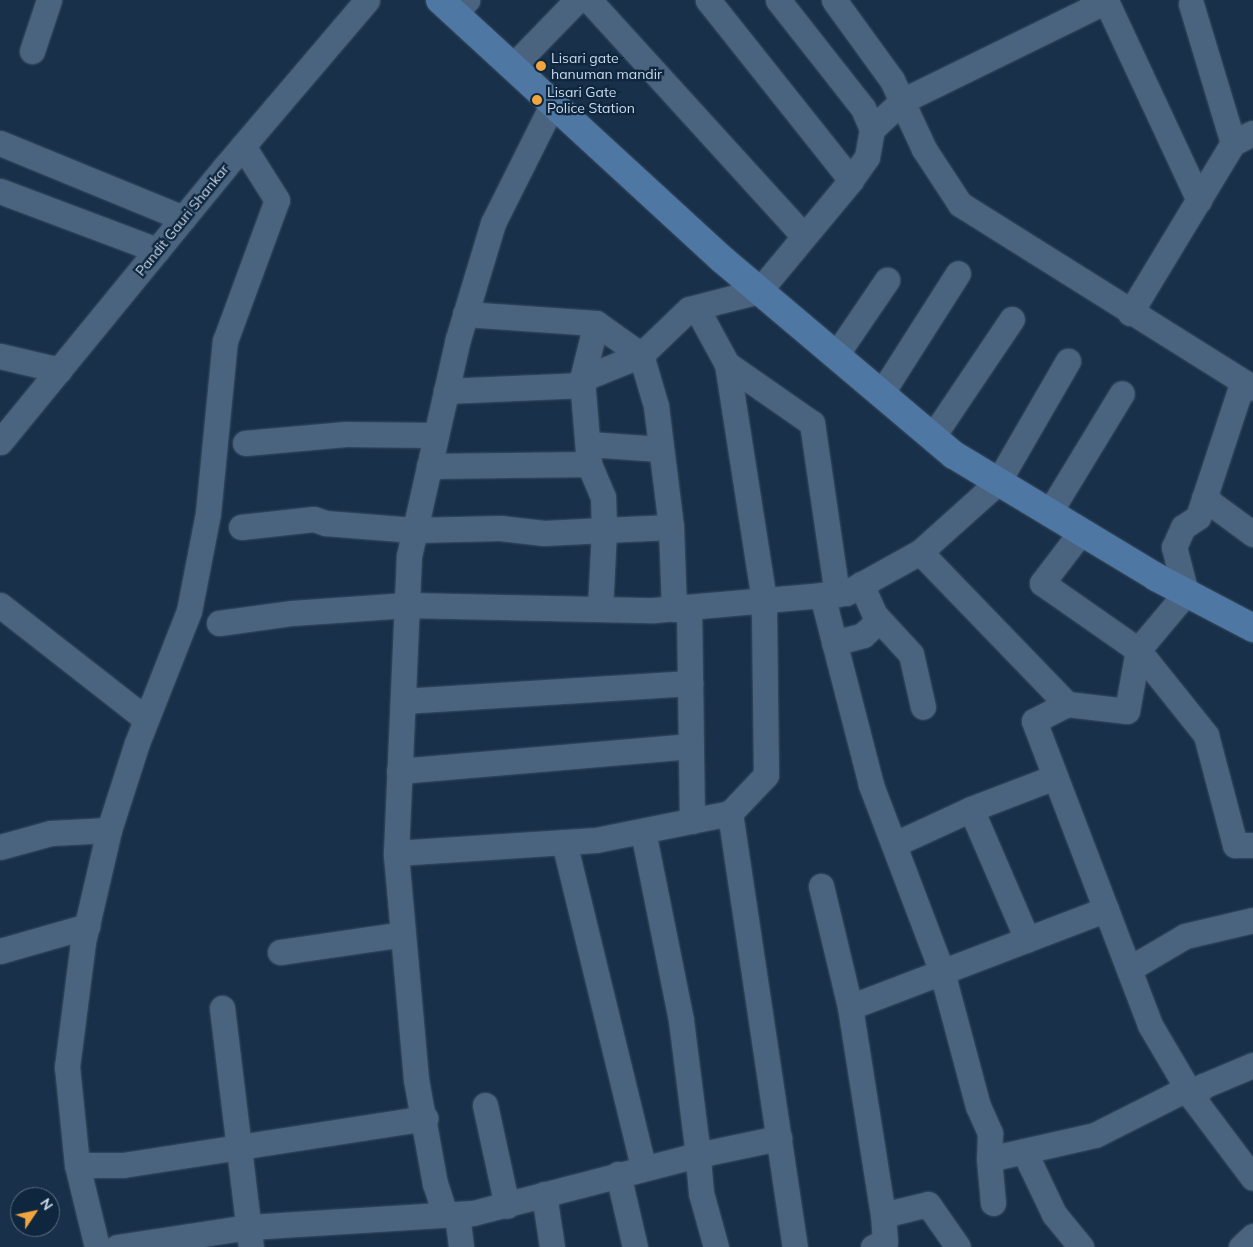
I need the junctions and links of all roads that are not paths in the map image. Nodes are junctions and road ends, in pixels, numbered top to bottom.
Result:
1 (49, 0) edge
2 (367, 0) edge
3 (577, 0) edge
4 (589, 0) edge
5 (708, 0) edge
6 (778, 0) edge
7 (834, 0) edge
8 (454, 4) edge
9 (1191, 4) dead end
10 (32, 51) dead end
11 (513, 66) junction
12 (902, 101) junction
13 (553, 103) junction
14 (872, 129) junction
15 (1243, 138) edge
16 (0, 143) edge
17 (243, 146) junction
18 (851, 180) junction
19 (0, 191) edge
20 (1199, 200) junction
21 (183, 218) junction
22 (804, 236) junction
23 (157, 250) junction
24 (958, 273) dead end
25 (887, 280) dead end
26 (760, 290) junction
27 (697, 309) junction
28 (1130, 313) junction
29 (466, 314) junction
30 (1012, 319) dead end
31 (596, 323) junction
32 (641, 355) junction
33 (836, 355) junction
34 (0, 356) edge
35 (1068, 361) dead end
36 (727, 364) junction
37 (59, 370) junction
38 (582, 382) junction
39 (1247, 386) edge
40 (446, 390) junction
41 (1122, 393) dead end
42 (881, 394) junction
43 (436, 435) junction
44 (932, 436) junction
45 (0, 442) edge
46 (245, 443) dead end
47 (660, 449) junction
48 (589, 454) junction
49 (429, 466) junction
50 (998, 482) junction
51 (1204, 498) junction
52 (1049, 513) junction
53 (241, 526) dead end
54 (670, 527) junction
55 (414, 530) junction
56 (604, 530) junction
57 (1081, 532) junction
58 (1253, 534) edge
59 (920, 552) junction
60 (861, 584) junction
61 (1186, 593) junction
62 (830, 594) junction
63 (764, 600) junction
64 (407, 604) junction
65 (0, 605) edge
66 (681, 608) junction
67 (600, 609) junction
68 (880, 620) junction
69 (219, 623) dead end
70 (1253, 628) edge
71 (834, 643) junction
72 (1138, 650) junction
73 (690, 683) junction
74 (402, 701) junction
75 (1067, 704) junction
76 (923, 707) dead end
77 (146, 720) junction
78 (691, 746) junction
79 (399, 771) junction
80 (1055, 777) junction
81 (970, 808) junction
82 (730, 813) junction
83 (692, 821) junction
84 (109, 830) junction
85 (644, 830) junction
86 (564, 842) junction
87 (895, 844) junction
88 (1253, 845) edge
89 (0, 846) edge
90 (396, 853) junction
91 (821, 886) dead end
92 (1106, 909) junction
93 (1253, 920) edge
94 (87, 926) junction
95 (403, 934) junction
96 (1027, 939) junction
97 (0, 951) edge
98 (280, 952) dead end
99 (1129, 969) junction
100 (942, 972) junction
101 (850, 1007) junction
102 (222, 1008) dead end
103 (1253, 1065) edge
104 (1193, 1098) junction
105 (485, 1105) dead end
106 (425, 1118) junction
107 (779, 1138) junction
108 (240, 1147) junction
109 (1024, 1151) junction
110 (698, 1155) junction
111 (989, 1159) junction
112 (77, 1164) junction
113 (643, 1167) junction
114 (618, 1174) junction
115 (1253, 1178) edge
116 (544, 1194) junction
117 (993, 1203) dead end
118 (506, 1206) junction
119 (451, 1214) junction
120 (883, 1215) junction
121 (1253, 1236) edge
122 (250, 1237) edge
123 (97, 1247) edge
124 (117, 1247) edge
125 (461, 1247) edge
126 (552, 1247) edge
127 (634, 1247) edge
128 (716, 1247) edge
129 (795, 1247) edge
130 (873, 1247) edge
131 (958, 1247) edge
132 (1081, 1247) edge
133 (1241, 1247) edge

1 - 10 street
2 - 17 street, Pandit Gauri Shankar
3 - 11 street
4 - 22 street
5 - 18 street
6 - 14 street
7 - 12 street
8 - 11 main road
9 - 15 street
11 - 13 main road
12 - 14 street
12 - 20 street
12 - 28 street
13 - 26 main road
13 - 29 street
14 - 18 street
15 - 20 street
16 - 21 street
17 - 21 street, Pandit Gauri Shankar
17 - 77 street
18 - 22 street
19 - 23 street
20 - 28 street
21 - 23 street, Pandit Gauri Shankar
22 - 26 street
23 - 37 street, Pandit Gauri Shankar
24 - 42 street
25 - 33 street
26 - 27 street
26 - 33 main road
27 - 32 street
27 - 36 street
28 - 39 street
29 - 31 street
29 - 40 street
30 - 44 street
31 - 32 street
31 - 38 street
32 - 38 street
32 - 47 street
33 - 42 main road
34 - 37 street
35 - 50 street
36 - 62 street
36 - 63 street
37 - 45 street, Pandit Gauri Shankar
38 - 40 street
38 - 48 street
39 - 51 street
40 - 43 street
41 - 52 street
42 - 44 main road
43 - 46 street
43 - 49 street
44 - 50 main road
47 - 48 street
47 - 54 street
48 - 49 street
48 - 56 street
49 - 55 street
50 - 52 main road
50 - 59 street
51 - 58 street
51 - 61 street
52 - 57 main road
53 - 55 street
54 - 56 street
54 - 66 street
55 - 56 street
55 - 64 street
56 - 67 street
57 - 61 main road
57 - 72 street
59 - 60 street
59 - 75 street
60 - 62 street
60 - 68 street
61 - 70 main road
61 - 72 street
62 - 63 street
62 - 71 street
63 - 66 street
63 - 82 street
64 - 67 street
64 - 69 street
64 - 74 street
65 - 77 street
66 - 67 street
66 - 73 street
68 - 71 street
68 - 76 street
71 - 87 street
72 - 75 street
72 - 88 street
73 - 74 street
73 - 78 street
74 - 79 street
75 - 80 street
77 - 84 street
78 - 79 street
78 - 83 street
79 - 90 street
80 - 81 street
80 - 92 street
81 - 87 street
81 - 96 street
82 - 83 street
82 - 107 street
83 - 85 street
84 - 89 street
84 - 94 street
85 - 86 street
85 - 110 street
86 - 90 street
86 - 113 street
87 - 100 street
90 - 95 street
91 - 101 street
92 - 96 street
92 - 99 street
93 - 99 street
94 - 97 street
94 - 112 street
95 - 98 street
95 - 106 street
96 - 100 street
99 - 104 street
100 - 101 street
100 - 111 street
101 - 120 street
102 - 108 street
103 - 104 street
104 - 109 street
104 - 115 street
105 - 118 street
106 - 108 street
106 - 119 street
107 - 110 street
107 - 129 street
108 - 112 street
108 - 122 street
109 - 111 street
109 - 132 street
110 - 113 street
110 - 128 street
111 - 117 street
112 - 123 street
113 - 114 street
114 - 116 street
114 - 127 street
116 - 118 street
116 - 126 street
118 - 119 street
119 - 122 street
119 - 125 street
120 - 130 street
120 - 131 street
121 - 133 street
122 - 124 street

